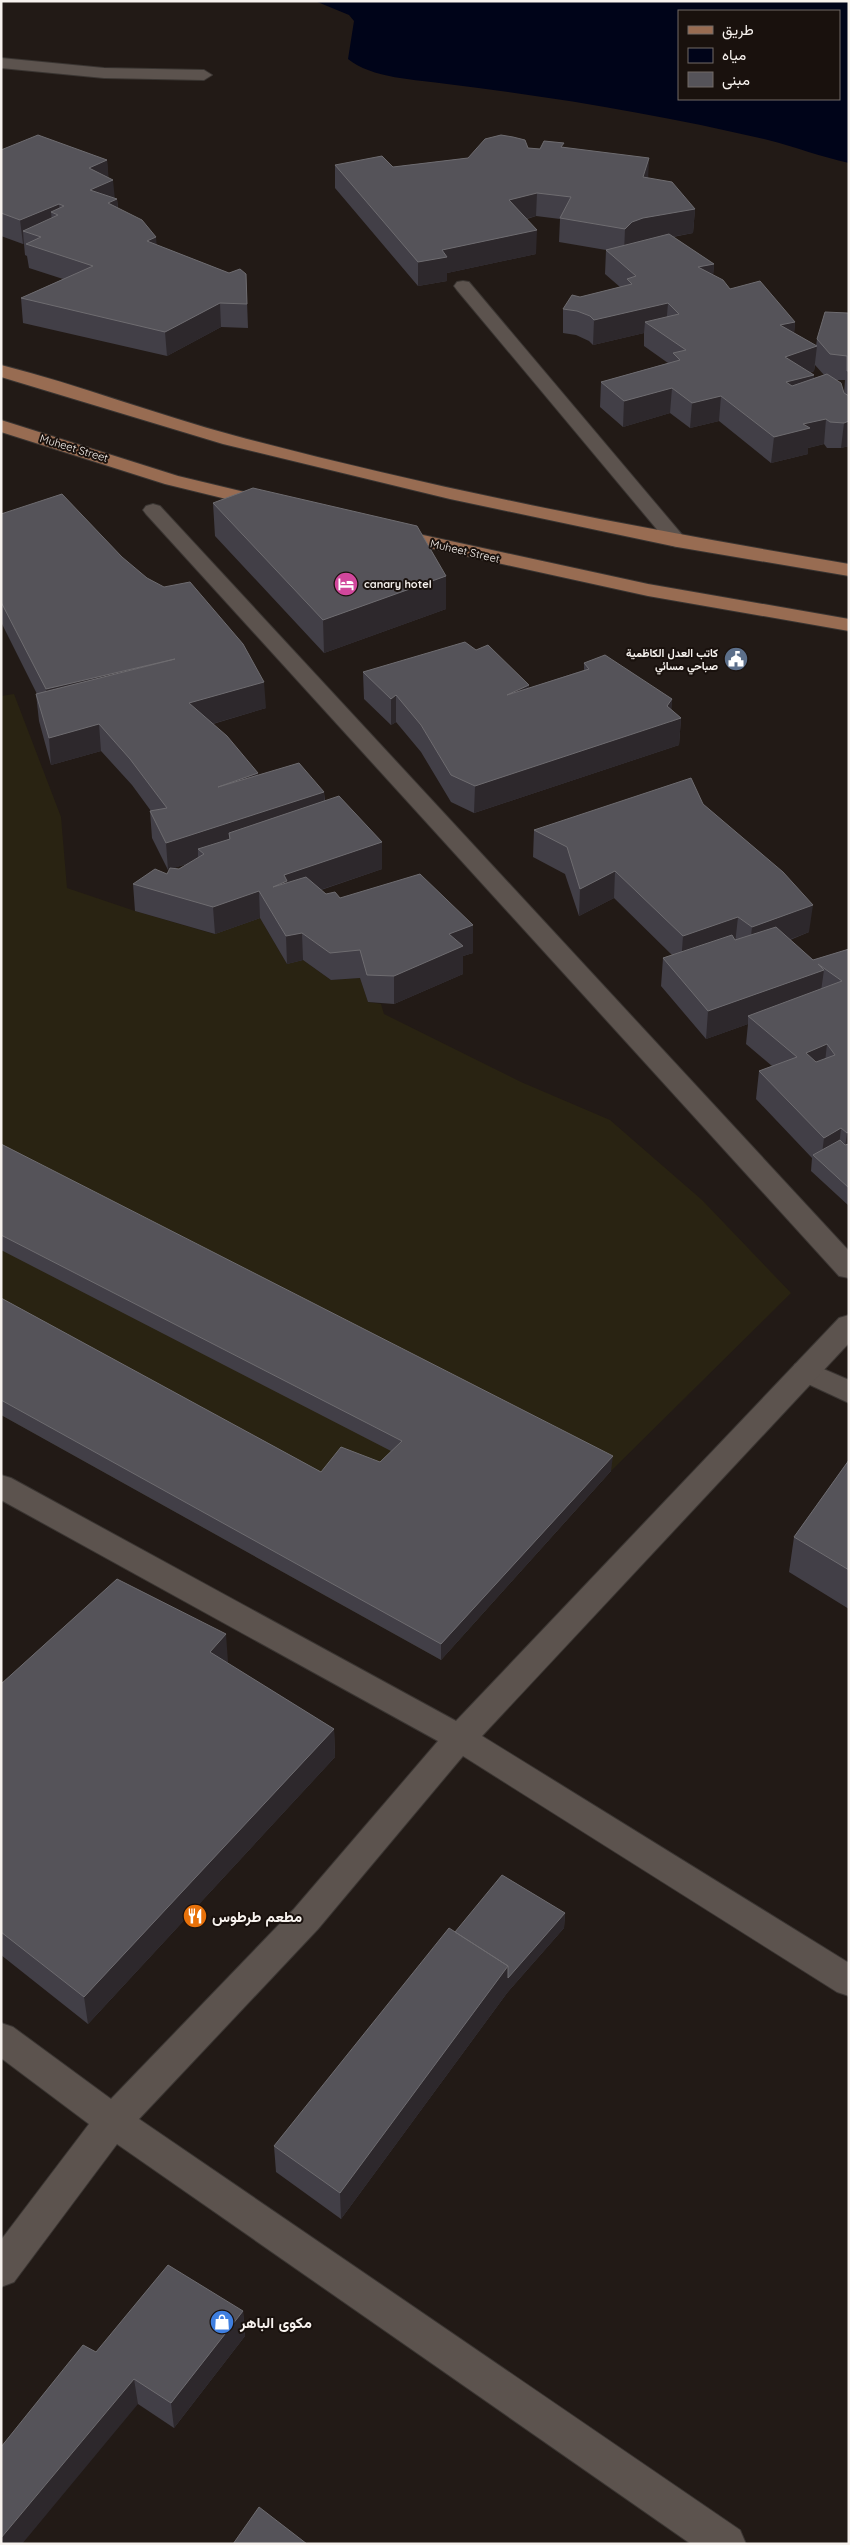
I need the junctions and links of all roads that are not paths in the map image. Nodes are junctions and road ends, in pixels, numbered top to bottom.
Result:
1 (1, 63) edge
2 (204, 75) dead end
3 (463, 286) dead end
4 (1, 371) edge
5 (1, 426) edge
6 (153, 510) dead end
7 (293, 510) edge
8 (368, 528) edge
9 (677, 541) junction
10 (849, 570) edge
11 (849, 625) edge
12 (849, 1269) edge
13 (849, 1325) edge
14 (805, 1371) junction
15 (849, 1393) edge
16 (1, 1486) edge
17 (460, 1738) junction
18 (849, 1981) edge
19 (1, 2038) edge
20 (113, 2121) junction
21 (1, 2270) edge
22 (726, 2544) edge

1 - 2 street
3 - 9 street
4 - 9 main road
5 - 7 main road, Muheet Street
6 - 12 street
8 - 11 main road, Muheet Street
9 - 10 main road
13 - 14 street
14 - 15 street
14 - 17 street
16 - 17 street
17 - 18 street
17 - 20 street
19 - 20 street
20 - 21 street
20 - 22 street

